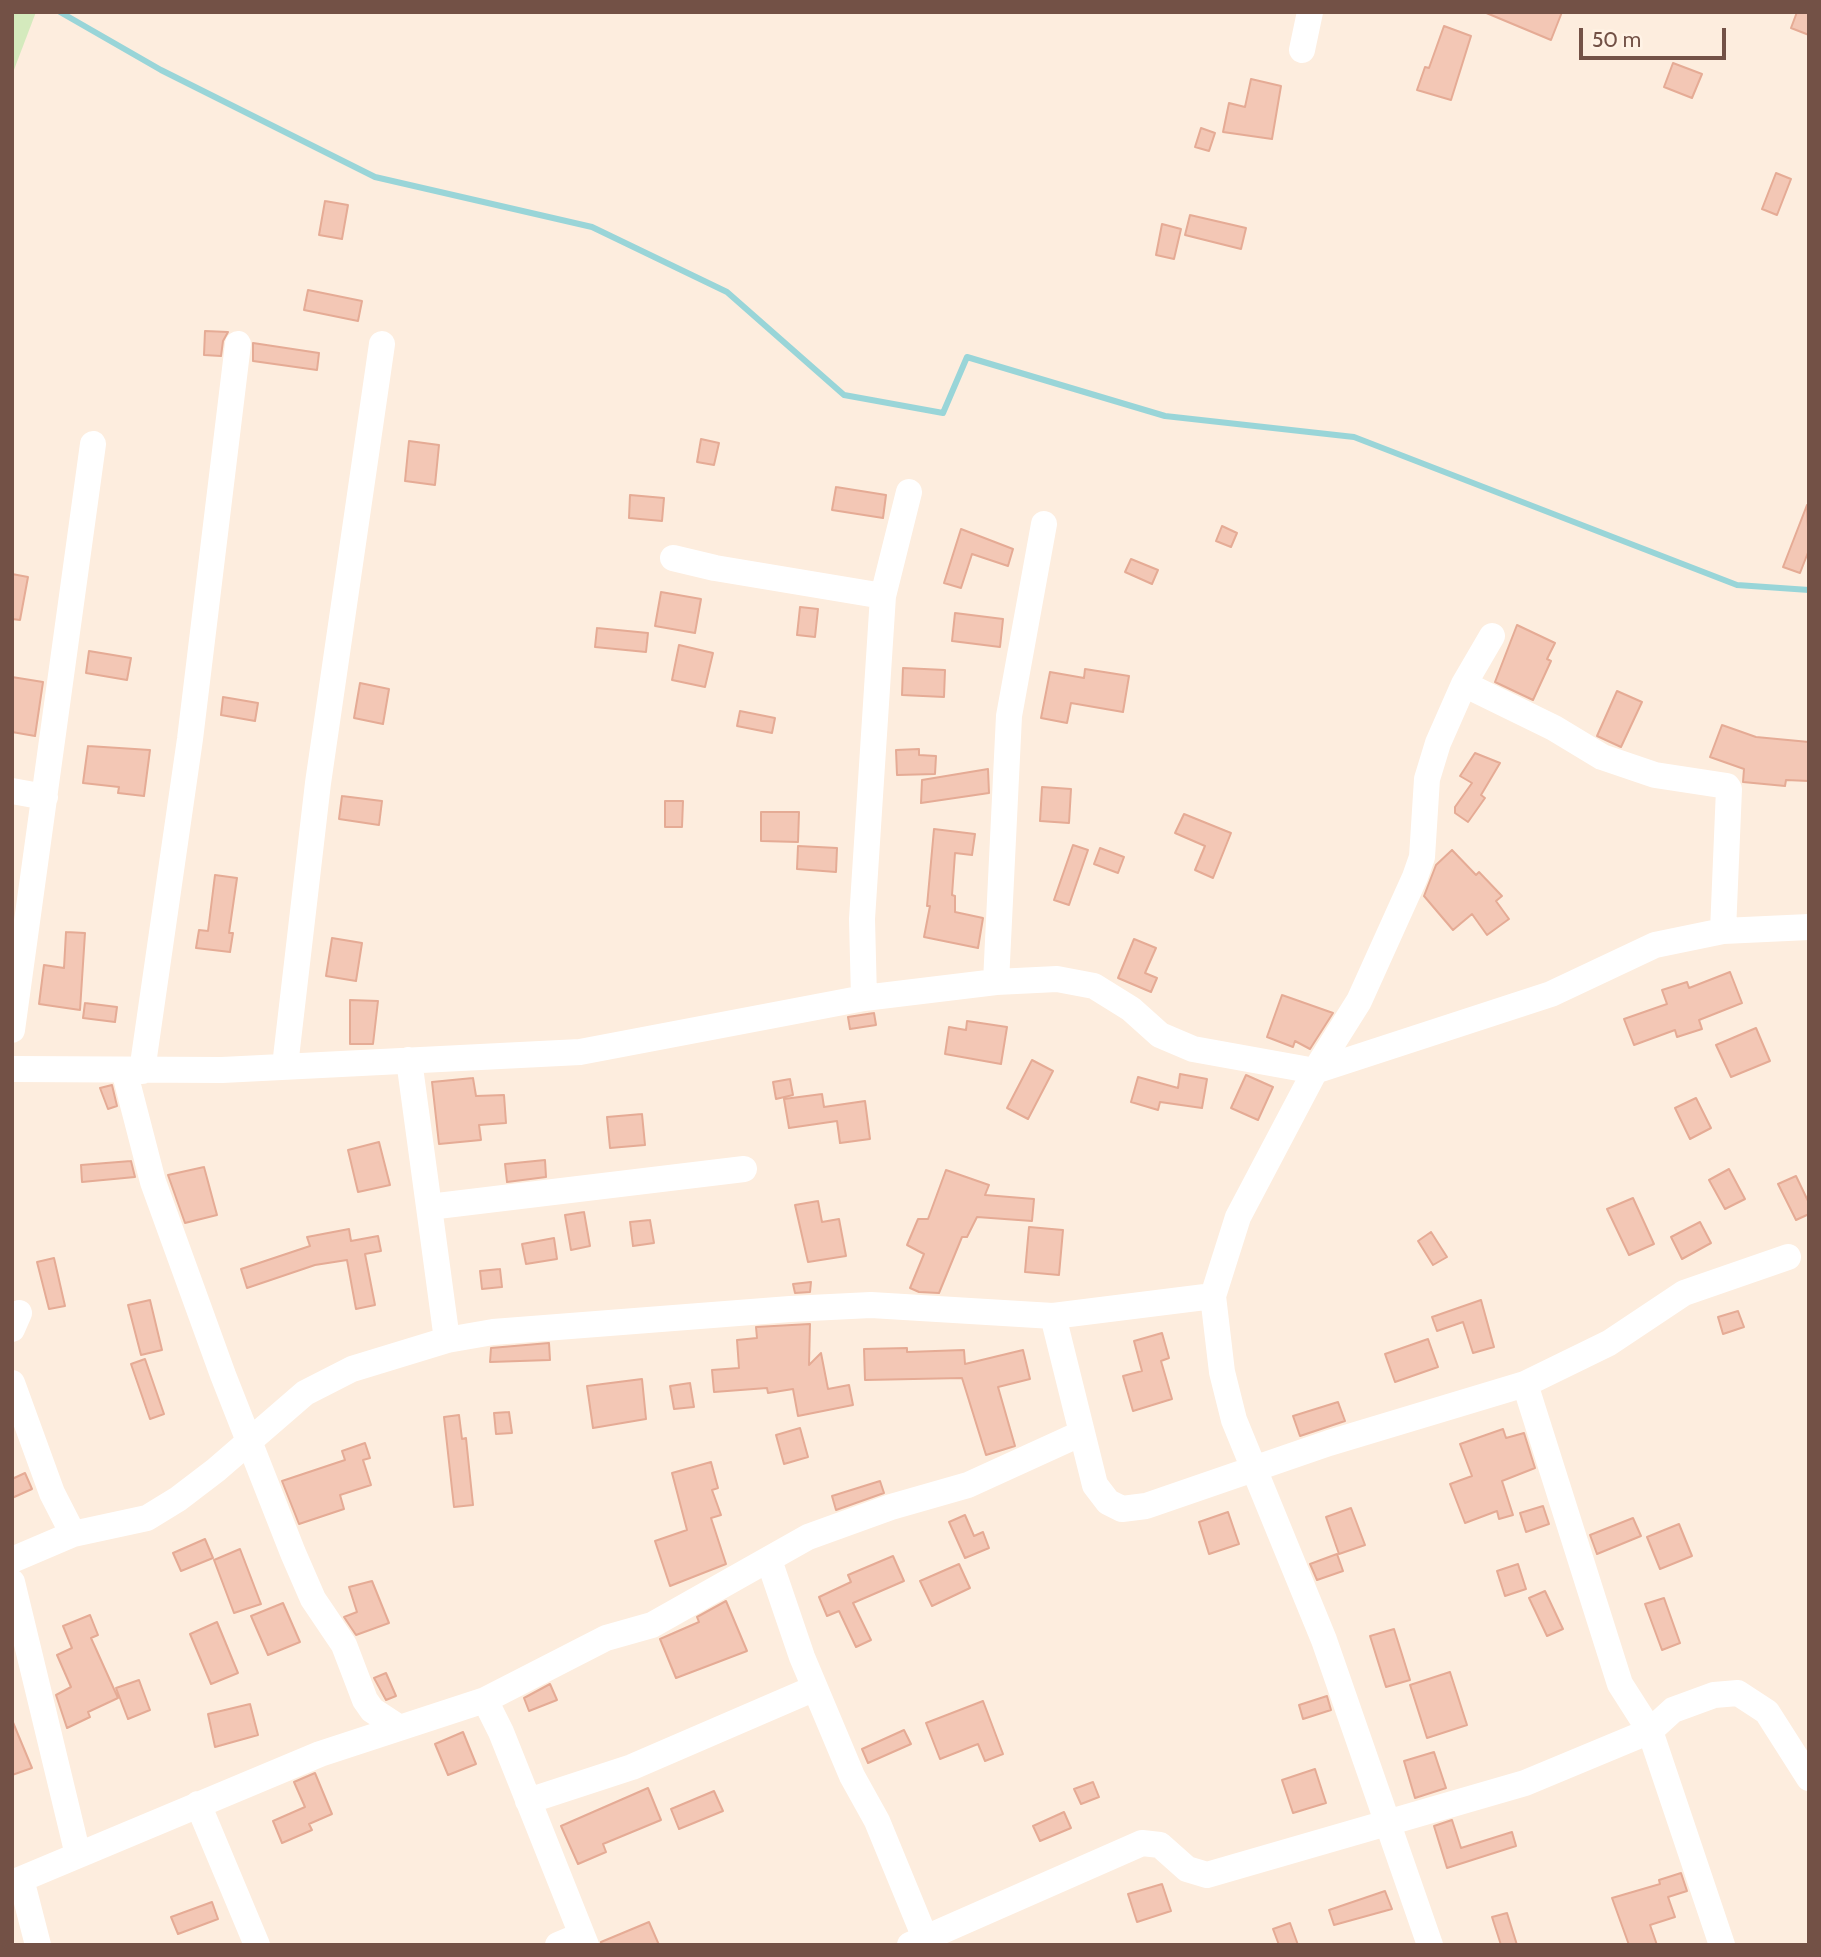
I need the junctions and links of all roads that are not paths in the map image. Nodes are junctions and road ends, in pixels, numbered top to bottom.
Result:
1 (1310, 12) edge
2 (1302, 50) dead end
3 (237, 344) dead end
4 (382, 344) dead end
5 (93, 444) dead end
6 (909, 492) dead end
7 (1045, 524) dead end
8 (673, 558) dead end
9 (883, 596) junction
10 (1492, 636) dead end
11 (1464, 684) junction
12 (12, 791) edge
13 (45, 797) junction
14 (1809, 927) edge
15 (1723, 932) junction
16 (996, 982) junction
17 (864, 998) junction
18 (12, 1030) edge
19 (409, 1060) junction
20 (285, 1066) junction
21 (12, 1069) edge
22 (133, 1071) junction
23 (1315, 1071) junction
24 (744, 1170) dead end
25 (429, 1207) junction
26 (1788, 1257) dead end
27 (1213, 1296) junction
28 (1053, 1316) junction
29 (447, 1340) junction
30 (12, 1383) edge
31 (1525, 1384) junction
32 (1082, 1433) junction
33 (250, 1439) junction
34 (1253, 1471) junction
35 (73, 1534) junction
36 (12, 1560) edge
37 (769, 1560) junction
38 (12, 1582) edge
39 (815, 1688) junction
40 (485, 1700) junction
41 (398, 1727) junction
42 (1650, 1731) junction
43 (1809, 1778) edge
44 (528, 1801) junction
45 (198, 1804) junction
46 (1389, 1821) junction
47 (78, 1856) junction
48 (17, 1881) edge
49 (575, 1942) edge
50 (921, 1943) edge
51 (38, 1945) edge
52 (257, 1945) edge
53 (1430, 1945) edge
54 (1722, 1945) edge

1 - 2 street
3 - 22 street
4 - 20 street
5 - 13 street
6 - 9 street
7 - 16 street
8 - 9 street
9 - 17 street
10 - 11 street
11 - 15 street
11 - 23 street
12 - 13 street
13 - 18 street
14 - 15 street
15 - 23 street
16 - 17 street
16 - 23 street
17 - 19 street
19 - 20 street
19 - 25 street
20 - 22 street
21 - 22 street
22 - 33 street
23 - 27 street
24 - 25 street
25 - 29 street
26 - 31 street
27 - 28 street
27 - 34 street
28 - 29 street
28 - 32 street
29 - 33 street
30 - 35 street
31 - 34 street
31 - 42 street
32 - 34 street
32 - 37 street
33 - 35 street
33 - 41 street
34 - 46 street
35 - 36 street
37 - 39 street
37 - 40 street
38 - 47 street
39 - 44 street
39 - 50 street
40 - 41 street
40 - 44 street
41 - 45 street
42 - 43 street
42 - 46 street
42 - 54 street
44 - 49 street
45 - 47 street
45 - 52 street
46 - 50 street
46 - 53 street
47 - 48 street
48 - 51 street

